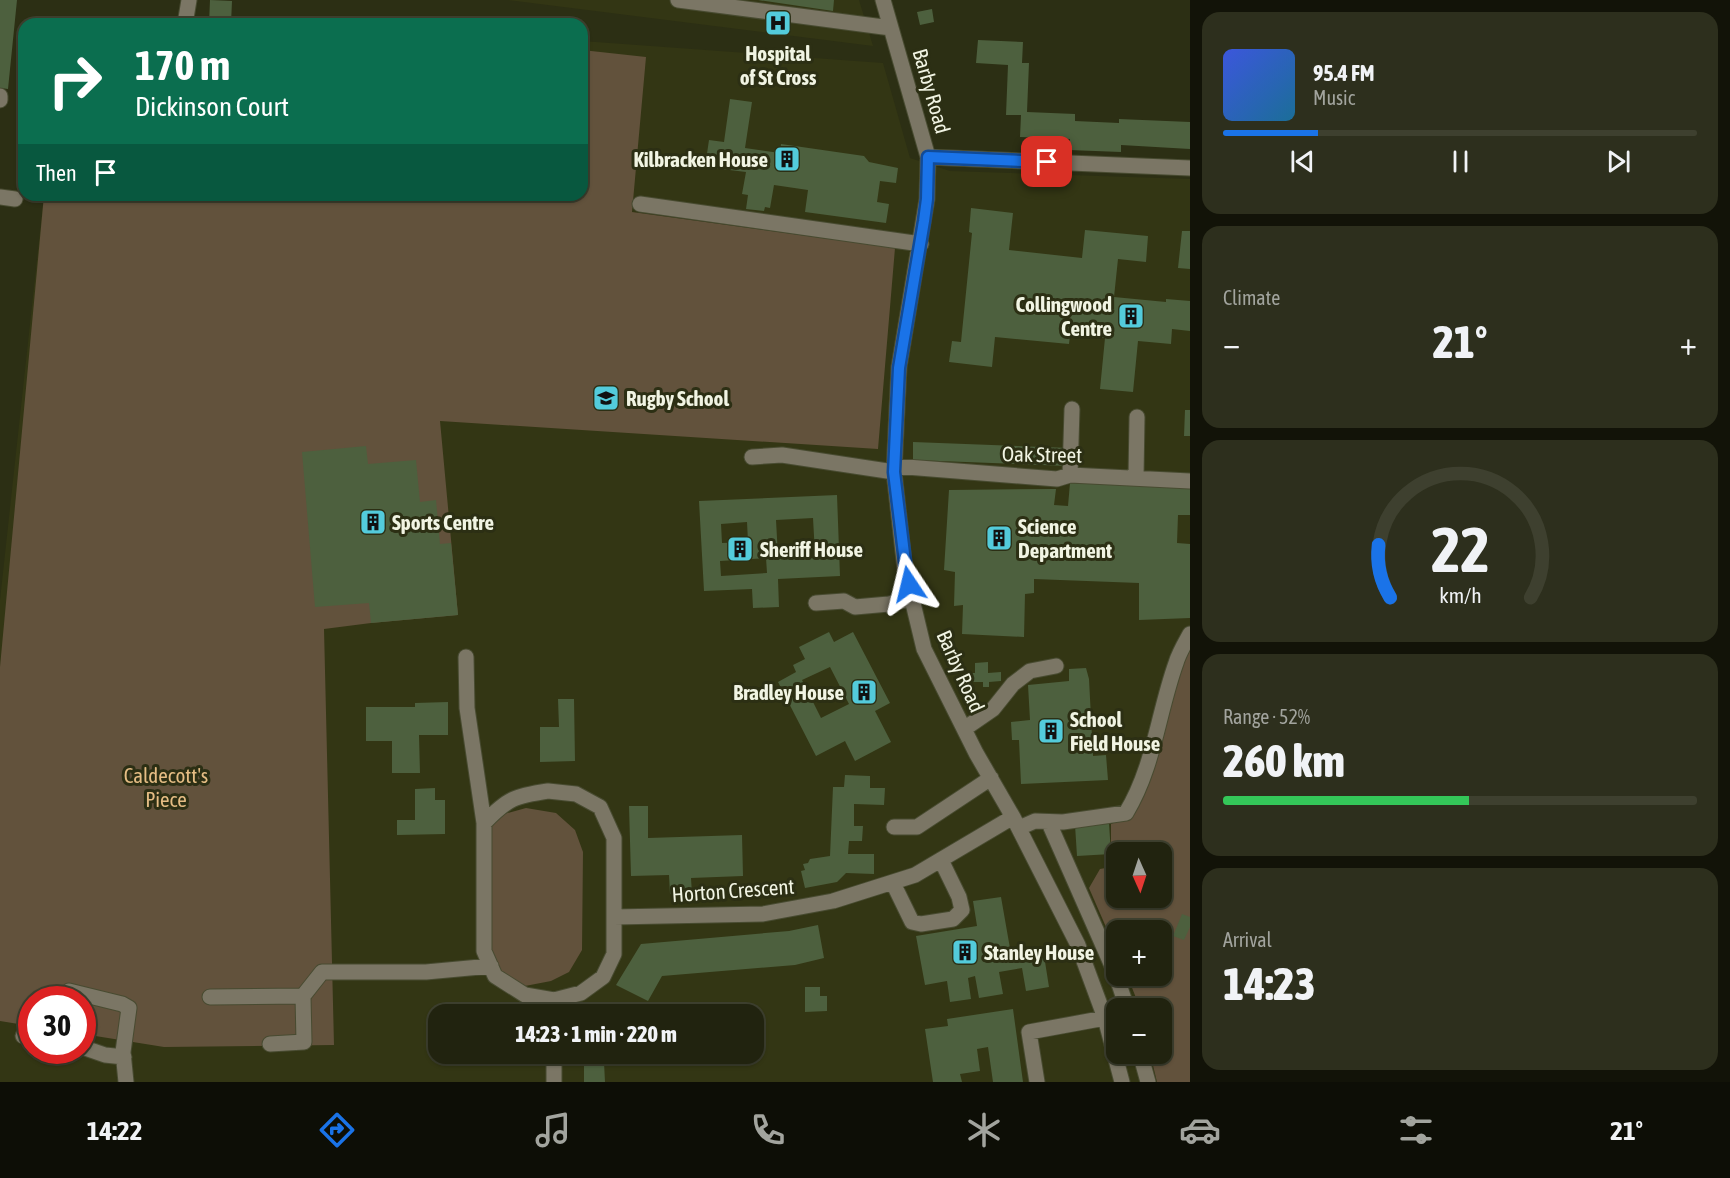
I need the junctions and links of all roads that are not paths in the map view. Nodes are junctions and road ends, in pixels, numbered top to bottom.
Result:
1 (189, 0) edge
2 (678, 0) edge
3 (883, 0) edge
4 (186, 18) edge
5 (891, 28) junction
6 (928, 157) junction
7 (1190, 168) edge
8 (640, 204) dead end
9 (921, 244) junction
10 (1072, 409) dead end
11 (1137, 417) dead end
12 (752, 457) dead end
13 (894, 469) junction
14 (1070, 475) junction
15 (1136, 477) junction
16 (1190, 481) edge
17 (912, 598) junction
18 (816, 603) dead end
19 (1190, 634) edge
20 (466, 657) dead end
21 (1056, 666) dead end
22 (964, 729) junction
23 (990, 778) junction
24 (1016, 822) junction
25 (484, 823) junction
26 (1049, 823) junction
27 (894, 827) dead end
28 (941, 860) junction
29 (893, 883) junction
30 (614, 917) junction
31 (1106, 952) edge
32 (491, 966) junction
33 (303, 996) junction
34 (96, 998) edge
35 (210, 998) dead end
36 (547, 1004) edge
37 (560, 1004) edge
38 (1105, 1018) junction
39 (270, 1044) dead end
40 (96, 1052) edge
41 (124, 1057) junction
42 (554, 1064) edge
43 (1143, 1064) edge
44 (126, 1082) edge
45 (554, 1082) edge
46 (1037, 1082) edge
47 (1122, 1082) edge
48 (1148, 1082) edge

1 - 4 street
2 - 5 street
3 - 5 street, Barby Road
5 - 6 street, Barby Road
6 - 7 street
6 - 9 street, Barby Road
8 - 9 street
9 - 13 street, Barby Road
10 - 14 street
11 - 15 street
12 - 13 street, Oak Street
13 - 14 street, Oak Street
13 - 17 street, Barby Road
14 - 15 street, Oak Street
15 - 16 street, Oak Street
17 - 18 street
17 - 22 street, Barby Road
19 - 26 street
20 - 25 street
21 - 22 street
22 - 23 street, Barby Road
23 - 24 street, Barby Road
23 - 27 street
24 - 26 street
24 - 28 street, Horton Crescent
24 - 38 street, Barby Road
25 - 30 street
25 - 32 street
26 - 31 street
28 - 29 street, Horton Crescent
28 - 29 street
29 - 30 street, Horton Crescent
30 - 37 street
32 - 33 street
32 - 36 street
33 - 35 street
33 - 39 street
34 - 41 street
38 - 46 street
38 - 47 street, Barby Road
40 - 41 street
41 - 44 street
42 - 45 street
43 - 48 street

